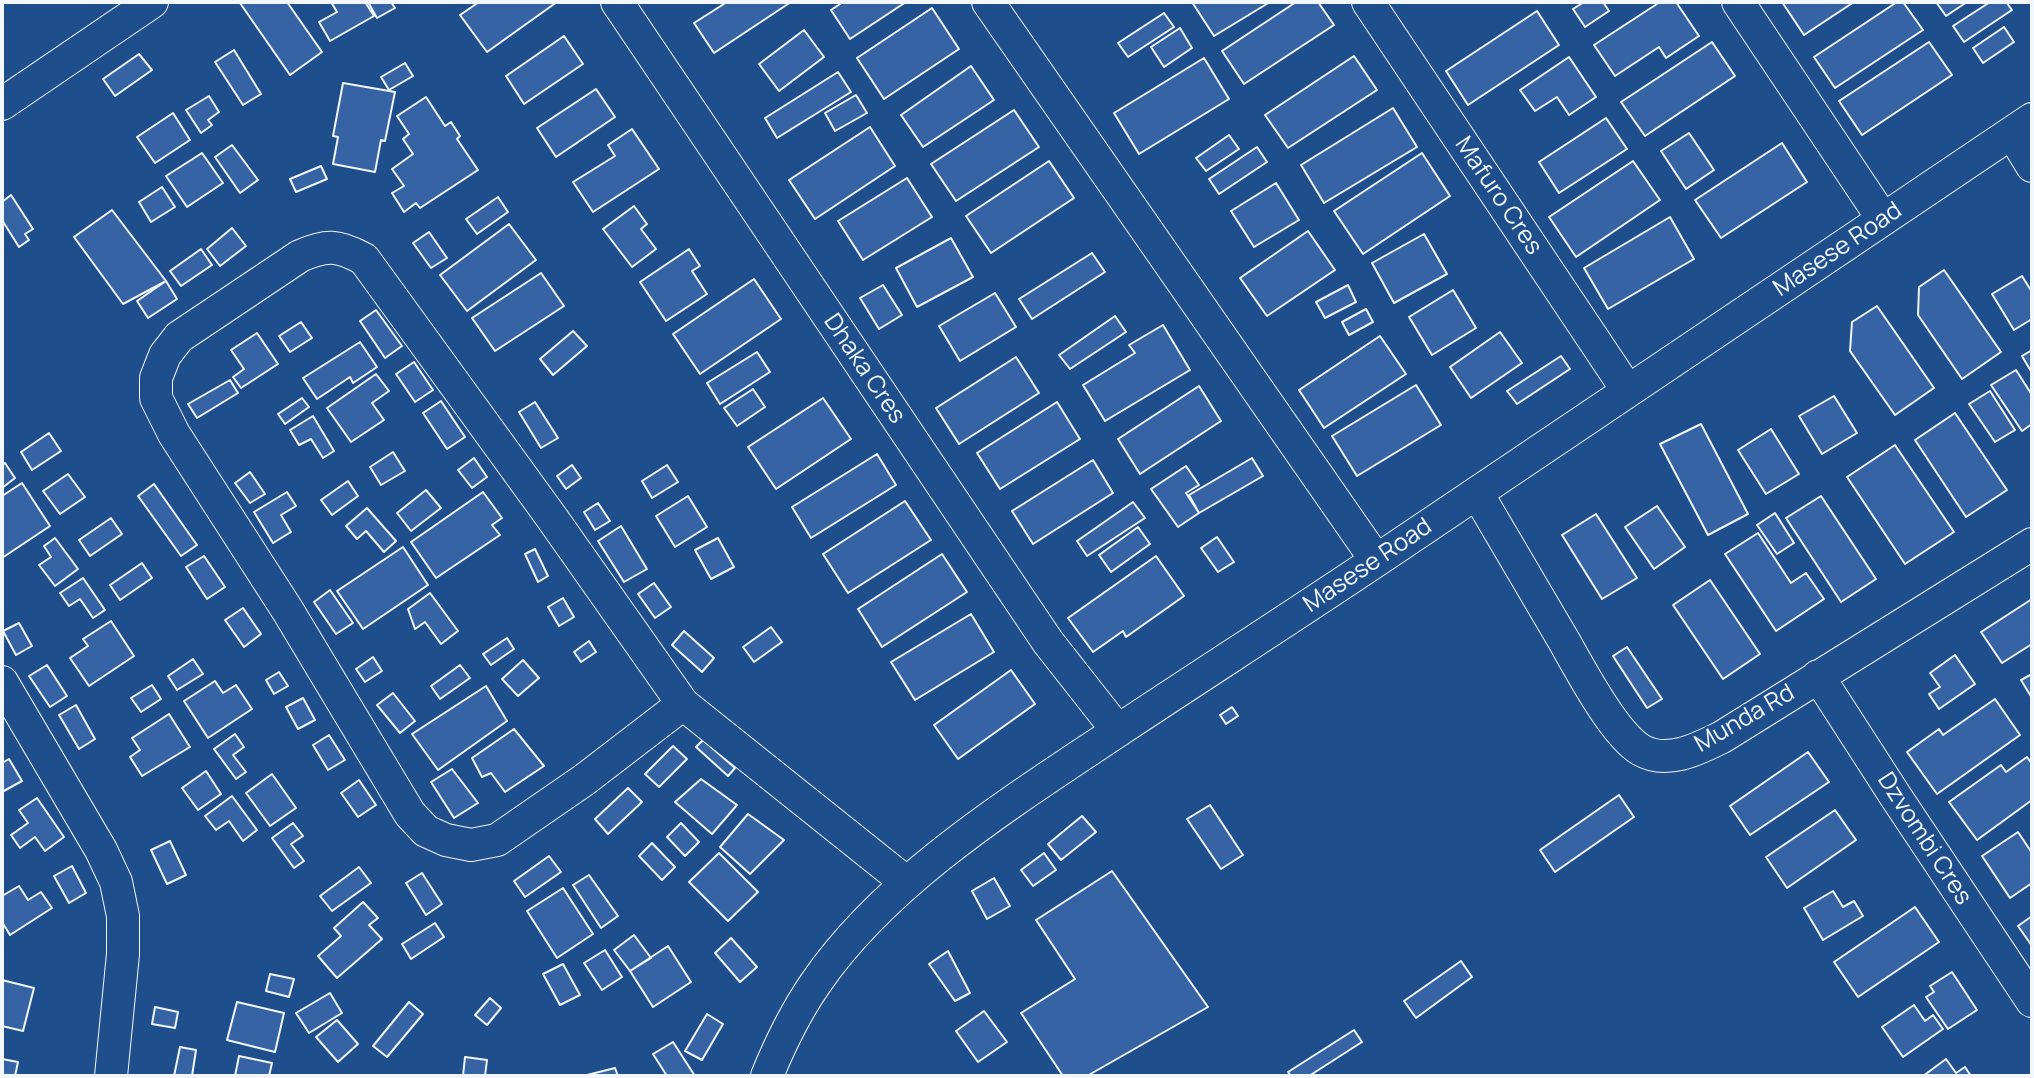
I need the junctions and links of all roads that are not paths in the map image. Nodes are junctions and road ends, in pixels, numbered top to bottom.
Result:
1 (152, 2) edge
2 (617, 2) edge
3 (988, 2) edge
4 (1368, 2) edge
5 (1738, 2) edge
6 (2, 104) edge
7 (2022, 126) edge
8 (2032, 166) edge
9 (1884, 219) junction
10 (1628, 391) junction
11 (1477, 493) junction
12 (2032, 544) edge
13 (1377, 561) junction
14 (1818, 676) junction
15 (2, 682) edge
16 (683, 704) junction
17 (1118, 731) junction
18 (907, 883) junction
19 (2032, 1000) edge
20 (111, 1076) edge
21 (767, 1076) edge

1 - 6 street
2 - 17 street, Dhaka Cres
3 - 13 street
4 - 10 street, Mafuro Cres
5 - 9 street
7 - 8 street
7 - 9 street, Masese Road
9 - 10 street, Masese Road
10 - 11 street, Masese Road
11 - 13 street, Masese Road
11 - 14 street, Munda Rd
12 - 14 street, Munda Rd
13 - 17 street, Masese Road
14 - 19 street, Dzvombi Cres
15 - 20 street
16 - 16 street
16 - 18 street
17 - 18 street, Masese Road
18 - 21 street, Masese Road

